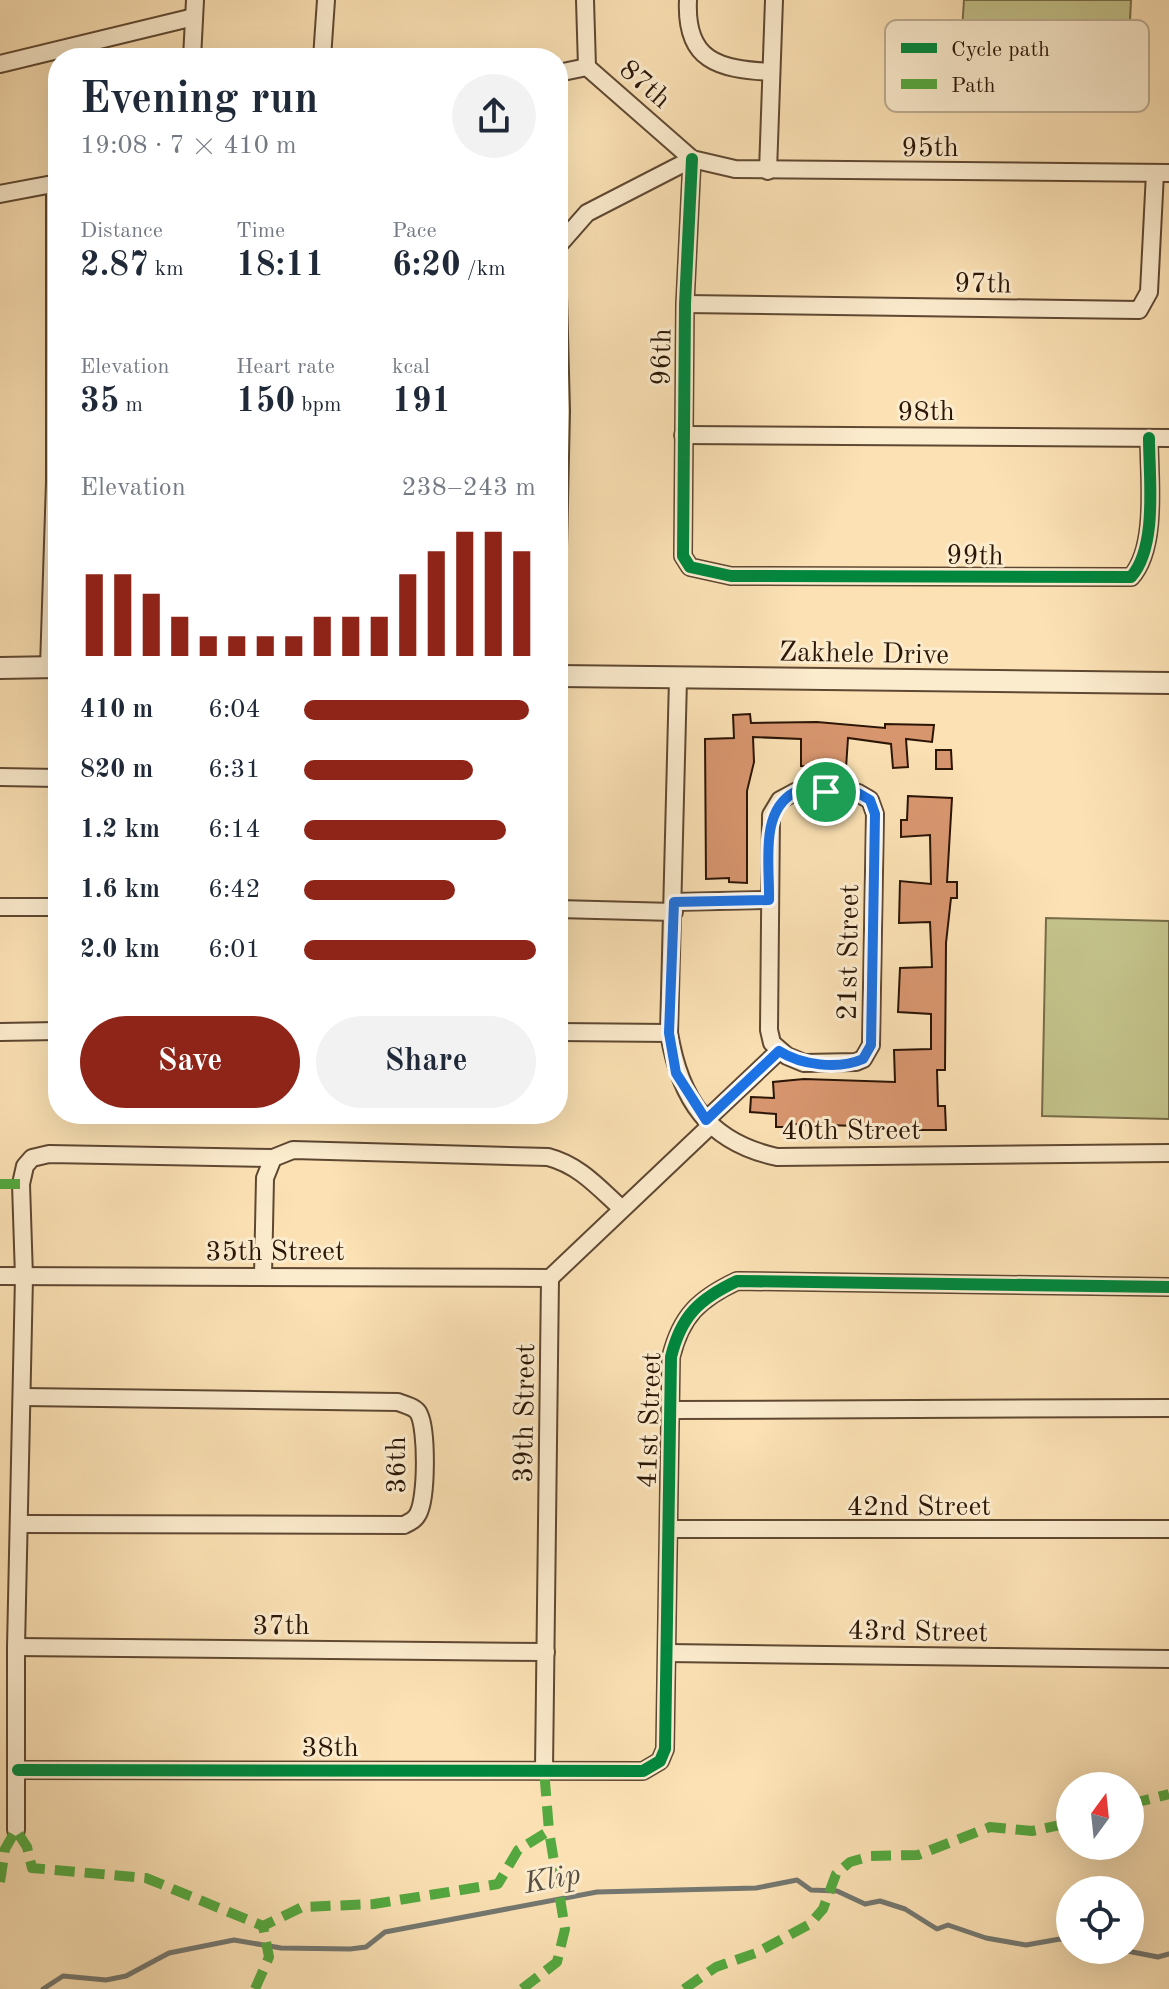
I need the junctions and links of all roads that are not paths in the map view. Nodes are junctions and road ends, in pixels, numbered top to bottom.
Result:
1 (195, 0) edge
2 (326, 0) edge
3 (585, 0) edge
4 (688, 0) edge
5 (774, 0) edge
6 (194, 17) junction
7 (66, 48) edge
8 (192, 48) edge
9 (323, 48) edge
10 (48, 52) edge
11 (0, 64) edge
12 (587, 67) junction
13 (568, 71) edge
14 (771, 72) junction
15 (692, 159) junction
16 (768, 171) junction
17 (1162, 173) edge
18 (48, 185) edge
19 (0, 194) edge
20 (568, 235) edge
21 (685, 304) junction
22 (683, 435) junction
23 (1149, 438) junction
24 (1169, 438) edge
25 (683, 556) joint
26 (48, 667) edge
27 (0, 668) edge
28 (568, 676) edge
29 (678, 679) junction
30 (1169, 683) edge
31 (0, 777) edge
32 (48, 778) edge
33 (769, 900) junction
34 (0, 907) edge
35 (48, 907) edge
36 (674, 907) junction
37 (568, 909) edge
38 (48, 1031) edge
39 (0, 1032) edge
40 (568, 1032) edge
41 (669, 1033) junction
42 (779, 1051) junction
43 (708, 1123) junction
44 (1169, 1153) edge
45 (273, 1158) junction
46 (621, 1208) junction
47 (0, 1276) edge
48 (263, 1276) junction
49 (24, 1277) junction
50 (550, 1278) junction
51 (1169, 1287) edge
52 (22, 1397) junction
53 (1169, 1408) edge
54 (671, 1410) junction
55 (20, 1524) junction
56 (669, 1529) junction
57 (1169, 1529) edge
58 (16, 1647) junction
59 (546, 1652) junction
60 (667, 1653) junction
61 (1169, 1659) edge
62 (544, 1769) junction
63 (18, 1770) junction
64 (643, 1771) joint
65 (16, 1830) dead end

1 - 6 street
2 - 9 street
3 - 12 street
4 - 14 street
5 - 14 street
6 - 7 street
6 - 8 street
10 - 11 street
12 - 13 street, 87th
12 - 15 street, 87th
14 - 16 street
15 - 16 street, 95th
15 - 20 street
15 - 21 street, 96th
16 - 17 street, 95th
17 - 21 street, 97th
18 - 19 street
21 - 22 street, 96th
22 - 23 street, 98th
22 - 25 street, 96th
23 - 24 street, 98th
23 - 25 street, 99th
26 - 27 street
28 - 29 street, Zakhele Drive
29 - 30 street, Zakhele Drive
29 - 36 street, 40th Street
31 - 32 street
33 - 36 street
33 - 42 street, 21st Street
33 - 42 street, 21st Street
34 - 35 street
36 - 37 street
36 - 41 street, 40th Street
38 - 39 street
40 - 41 street
41 - 43 street, 40th Street
42 - 43 street
43 - 44 street, 40th Street
43 - 46 street
45 - 46 street
45 - 48 street
45 - 49 street
46 - 50 street
47 - 49 street, 35th Street
48 - 49 street, 35th Street
48 - 50 street, 35th Street
49 - 52 street
50 - 59 street, 39th Street
51 - 54 street, 41st Street
52 - 55 street
52 - 55 street, 36th
53 - 54 street
54 - 56 street, 41st Street
55 - 58 street
56 - 57 street, 42nd Street
56 - 60 street, 41st Street
58 - 59 street, 37th
58 - 63 street
59 - 62 street, 39th Street
60 - 61 street, 43rd Street
60 - 64 street, 41st Street
62 - 63 street, 38th
62 - 64 street, 38th
63 - 65 street

